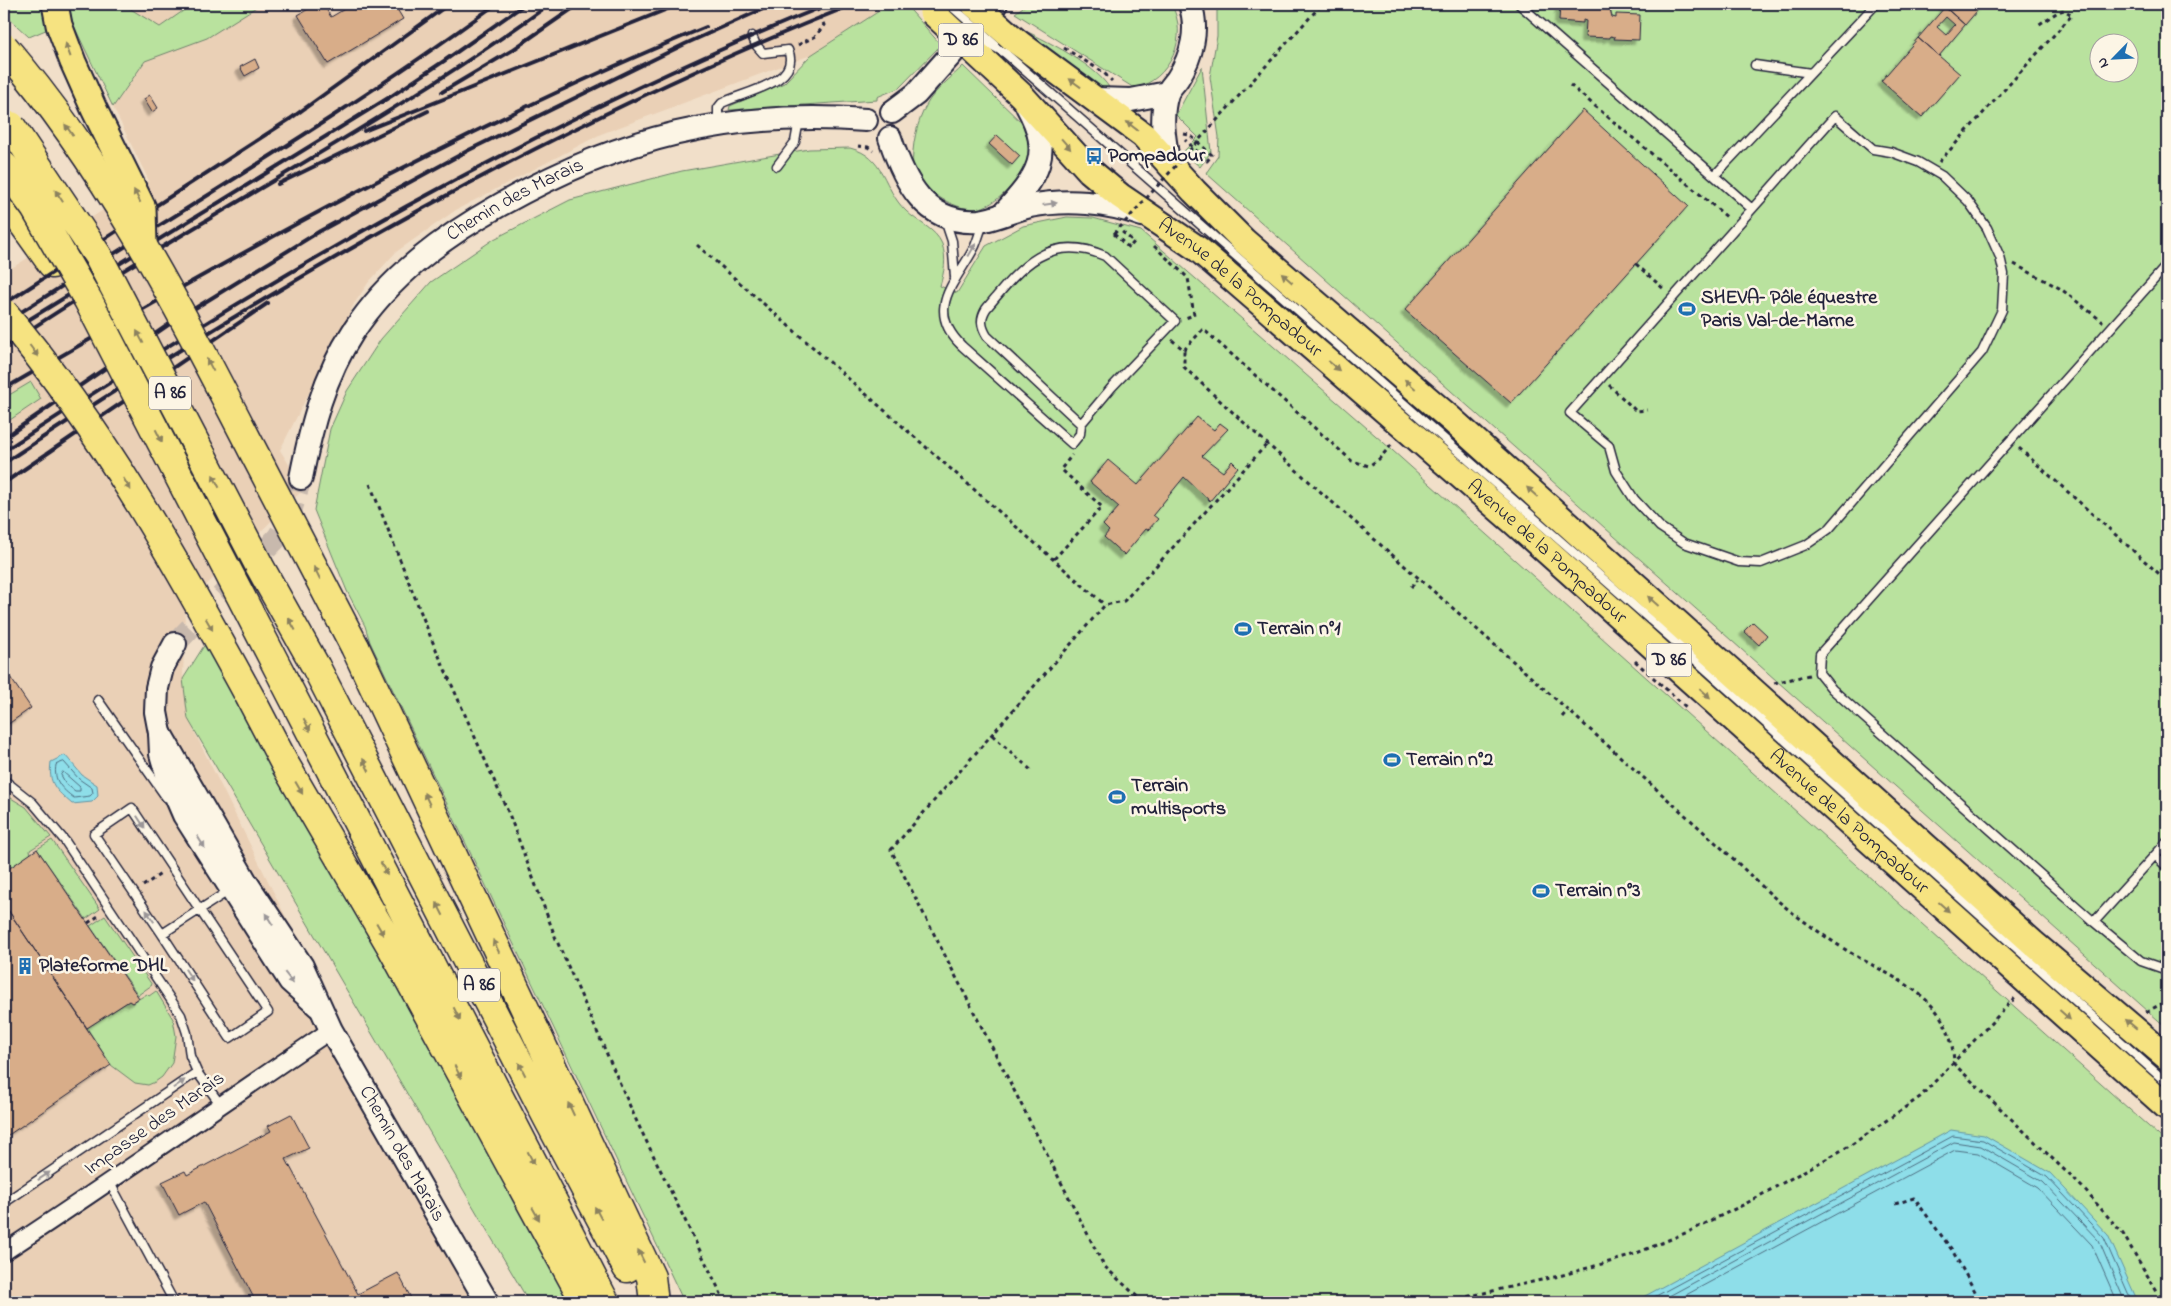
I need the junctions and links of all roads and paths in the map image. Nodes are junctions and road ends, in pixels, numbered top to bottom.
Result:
1 (55, 4) edge
2 (815, 4) edge
3 (968, 4) edge
4 (974, 4) edge
5 (996, 4) edge
6 (1191, 4) edge
7 (1322, 4) edge
8 (1518, 4) edge
9 (1876, 4) edge
10 (935, 7) edge
11 (2038, 26) dead end
12 (752, 36) dead end
13 (4, 47) edge
14 (788, 50) junction
15 (1055, 56) junction
16 (1006, 58) junction
17 (1755, 65) dead end
18 (1811, 73) junction
19 (1570, 85) dead end
20 (1018, 87) junction
21 (1106, 91) junction
22 (1167, 93) junction
23 (892, 112) junction
24 (800, 117) junction
25 (866, 120) junction
26 (7, 122) edge
27 (719, 124) junction
28 (1190, 135) dead end
29 (890, 138) junction
30 (1187, 142) dead end
31 (1193, 148) junction
32 (1168, 160) junction
33 (4, 166) edge
34 (777, 166) dead end
35 (1932, 170) junction
36 (1715, 175) junction
37 (4, 197) edge
38 (1752, 209) junction
39 (943, 214) junction
40 (993, 217) junction
41 (1737, 225) junction
42 (1116, 226) dead end
43 (1156, 233) junction
44 (144, 244) junction
45 (697, 245) dead end
46 (2000, 258) junction
47 (1636, 264) dead end
48 (2167, 265) edge
49 (955, 277) junction
50 (1673, 297) junction
51 (88, 300) junction
52 (4, 313) edge
53 (1194, 315) dead end
54 (2112, 328) junction
55 (1163, 332) junction
56 (1184, 350) junction
57 (1601, 378) junction
58 (1647, 410) dead end
59 (1081, 424) junction
60 (1396, 440) dead end
61 (2012, 441) junction
62 (1268, 443) junction
63 (1072, 444) junction
64 (301, 478) tunnel mouth
65 (370, 484) dead end
66 (1054, 559) junction
67 (1418, 580) junction
68 (2167, 581) edge
69 (1411, 587) dead end
70 (1105, 605) junction
71 (175, 644) tunnel mouth
72 (1819, 673) junction
73 (1771, 684) dead end
74 (98, 700) dead end
75 (1568, 710) junction
76 (1562, 717) dead end
77 (160, 733) junction
78 (992, 735) junction
79 (1032, 771) dead end
80 (4, 780) edge
81 (184, 815) junction
82 (2167, 842) edge
83 (2155, 855) junction
84 (2167, 867) edge
85 (238, 886) junction
86 (200, 910) junction
87 (2094, 922) junction
88 (162, 934) junction
89 (2167, 970) edge
90 (2016, 997) dead end
91 (331, 1030) junction
92 (2167, 1057) edge
93 (1954, 1064) junction
94 (197, 1072) junction
95 (2167, 1083) edge
96 (220, 1104) junction
97 (2167, 1107) edge
98 (110, 1183) junction
99 (4, 1203) edge
100 (1895, 1204) dead end
101 (4, 1252) edge
102 (174, 1302) edge
103 (486, 1302) edge
104 (586, 1302) edge
105 (605, 1302) edge
106 (646, 1302) edge
107 (654, 1302) edge
108 (725, 1302) edge
109 (1143, 1302) edge
110 (1444, 1302) edge
111 (1981, 1302) edge
112 (2163, 1302) edge

44 -> 1 main road, bridge
2 - 14 path
3 - 16 lane, bridge
4 - 16 main road, Avenue de la Pompadour / D 86, bridge
5 - 23 street
6 - 22 street
7 - 31 path, bridge
8 - 36 lane
9 - 18 lane
10 - 16 main road, Avenue de la Pompadour / D 86, bridge
11 - 35 path
12 - 14 lane
44 -> 13 highway, bridge
14 - 27 lane
15 - 16 main road, Avenue de la Pompadour / D 86
21 -> 15 main road, Avenue de la Pompadour / D 86
15 - 21 path
16 - 20 main road, Avenue de la Pompadour / D 86
16 - 95 lane, Avenue de la Pompadour
17 - 18 lane
18 - 36 lane
19 - 41 path
20 - 40 street
20 -> 43 main road, Avenue de la Pompadour / D 86
21 - 22 street
32 -> 21 main road, Avenue de la Pompadour / D 86
22 - 32 street
23 - 25 street
23 - 29 street
24 - 25 street, Chemin des Marais
24 - 27 street, Chemin des Marais
24 - 34 lane
25 - 29 street
106 -> 26 highway, A 86, bridge
27 - 64 street, Chemin des Marais
28 - 31 path, bridge
29 - 39 street
30 - 31 path, bridge
31 - 42 path, bridge
92 -> 32 main road, Avenue de la Pompadour / D 86
33 - 51 highway, A 86, bridge
35 - 38 lane
35 - 46 lane
36 - 38 lane
37 - 51 highway, bridge
38 - 41 lane
39 - 40 street
39 - 49 lane
40 -> 43 street
49 -> 40 lane
41 - 50 lane
43 - 53 path
43 -> 97 main road, Avenue de la Pompadour / D 86
107 -> 44 highway, bridge
45 - 66 path
46 - 54 path
46 - 57 lane
47 - 50 path
48 - 54 lane
49 - 63 lane
50 - 57 lane
51 -> 105 highway, A 86, bridge
52 -> 104 highway, bridge
54 - 61 lane
55 - 56 path
55 - 59 lane
55 - 59 lane
56 - 60 path
56 - 62 path
57 - 58 path
59 - 63 lane
61 - 68 path
61 - 72 lane
62 - 67 path
62 - 70 path
63 - 66 path
65 - 108 path
66 - 70 path
67 - 69 path
67 - 75 path
70 - 78 path
71 - 77 street, Chemin des Marais
72 - 73 path
72 - 87 lane
74 - 81 lane
75 - 76 path
75 - 93 path
77 - 81 street, Chemin des Marais
77 - 85 street, Chemin des Marais
78 - 79 path
78 - 109 path
80 - 94 lane
81 -> 85 street, Chemin des Marais
82 - 83 lane
83 - 84 lane
83 - 87 lane
85 - 86 lane
85 - 91 street, Chemin des Marais
86 - 88 lane
88 -> 86 lane
88 -> 86 lane
87 - 89 lane
90 - 93 path
91 - 96 street, Impasse des Marais
91 - 103 street, Chemin des Marais
93 - 110 path
93 - 112 path
94 - 96 lane
99 -> 94 lane
96 - 98 street, Impasse des Marais
98 - 101 street, Impasse des Marais
98 - 102 lane
100 - 111 path

